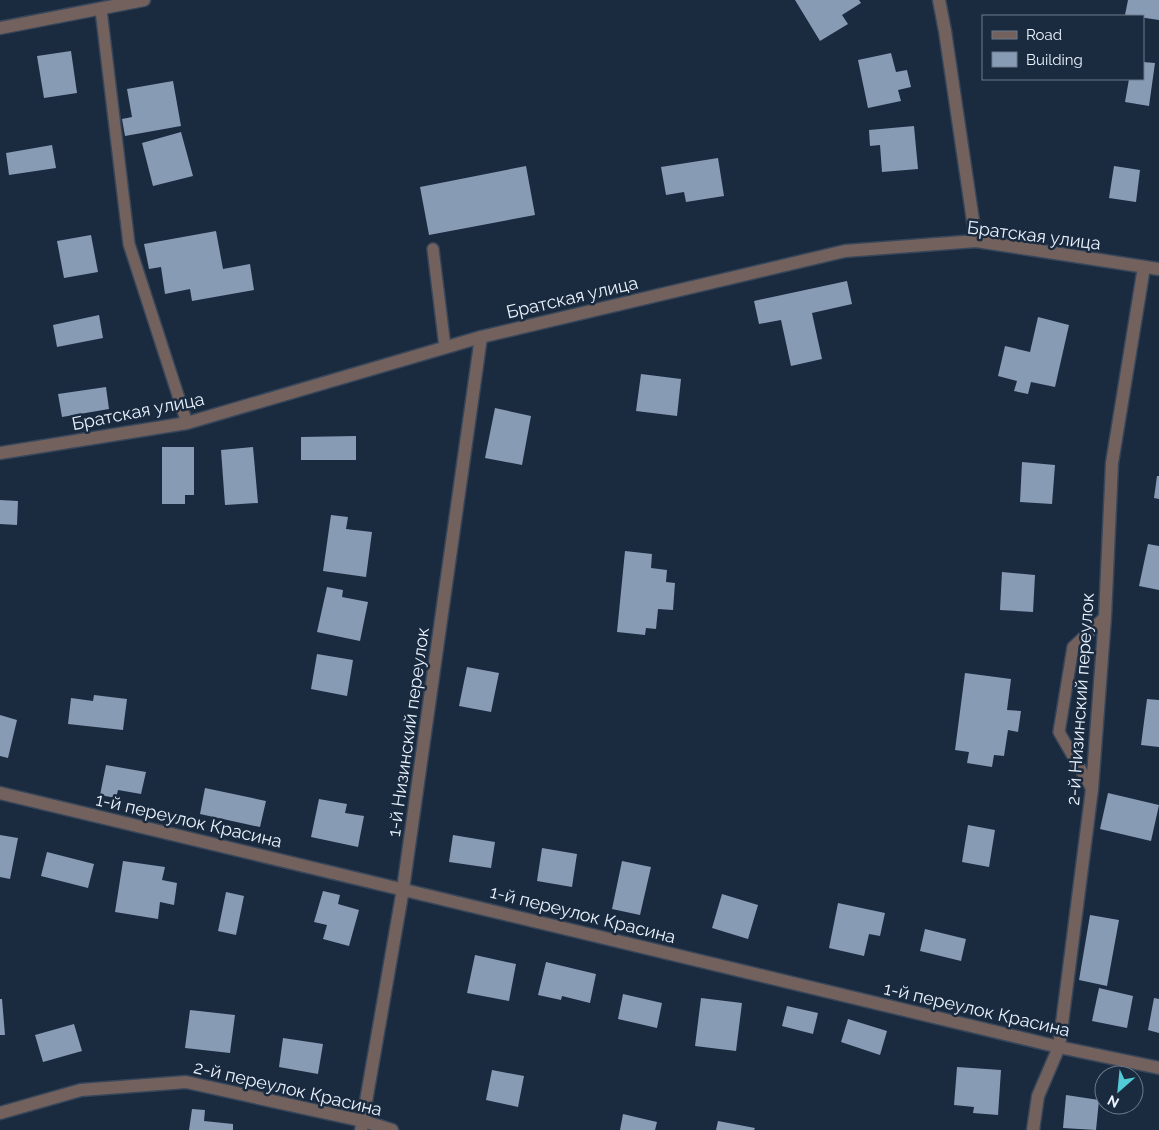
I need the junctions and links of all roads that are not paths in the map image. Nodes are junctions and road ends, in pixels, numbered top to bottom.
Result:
1 (144, 0) edge
2 (938, 0) edge
3 (100, 10) junction
4 (0, 28) edge
5 (976, 241) junction
6 (433, 249) dead end
7 (1144, 267) junction
8 (1159, 269) edge
9 (481, 337) junction
10 (445, 348) junction
11 (186, 423) junction
12 (0, 453) edge
13 (1105, 617) junction
14 (1092, 789) junction
15 (0, 793) edge
16 (403, 889) junction
17 (1059, 1047) junction
18 (1159, 1068) edge
19 (0, 1113) edge
20 (362, 1126) edge
21 (392, 1130) edge
22 (1033, 1130) edge

1 - 3 street
2 - 5 street
3 - 4 street
3 - 11 lane
5 - 7 street, Братская улица
5 - 9 street, Братская улица
6 - 10 lane
7 - 8 street, Братская улица
7 - 13 street, 2-й Низинский переулок
9 - 10 street, Братская улица
9 - 16 street, 1-й Низинский переулок
10 - 11 street, Братская улица
11 - 12 street, Братская улица
13 - 14 street, 2-й Низинский переулок
13 - 14 lane
14 - 17 street, 2-й Низинский переулок
15 - 16 street, 1-й переулок Красина
16 - 17 street, 1-й переулок Красина
16 - 20 street, 1-й Низинский переулок
17 - 18 street, 1-й переулок Красина
17 - 22 street, 2-й Низинский переулок
19 - 20 street, 2-й переулок Красина
20 - 21 street, 2-й переулок Красина

